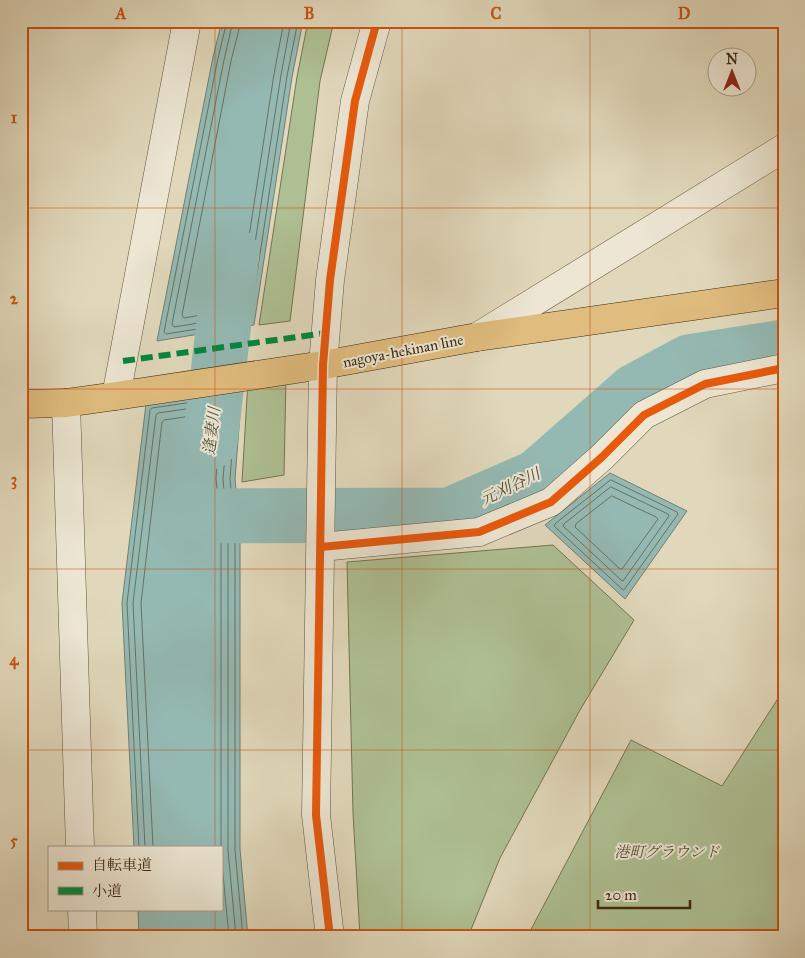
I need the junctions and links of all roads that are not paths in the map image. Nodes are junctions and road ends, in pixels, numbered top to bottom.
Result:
1 (187, 21) edge
2 (377, 21) edge
3 (784, 148) edge
4 (784, 293) edge
5 (477, 337) junction
6 (323, 365) junction
7 (784, 368) edge
8 (116, 396) junction
9 (66, 403) junction
10 (21, 404) edge
11 (321, 545) junction
12 (80, 846) edge
13 (82, 910) edge
14 (83, 937) edge
15 (330, 937) edge

1 - 8 street
2 - 6 street
3 - 5 street
4 - 5 main road, nagoya-hekinan line
5 - 6 main road, nagoya-hekinan line
6 - 8 main road, nagoya-hekinan line
6 - 11 street
7 - 11 street
8 - 9 main road, nagoya-hekinan line
9 - 10 main road, nagoya-hekinan line
9 - 12 street
11 - 15 street
13 - 14 street

